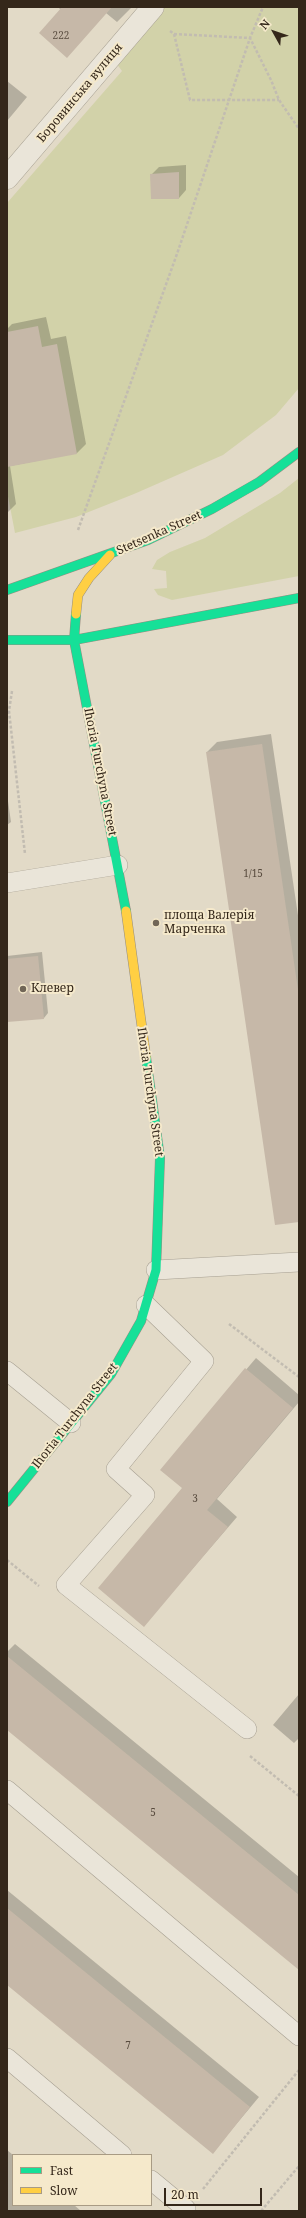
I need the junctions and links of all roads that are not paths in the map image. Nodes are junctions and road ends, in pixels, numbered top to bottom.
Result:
1 (150, 10) edge
2 (7, 178) edge
3 (299, 452) edge
4 (110, 555) junction
5 (7, 590) edge
6 (299, 598) edge
7 (7, 640) edge
8 (74, 640) junction
9 (118, 865) junction
10 (7, 883) edge
11 (299, 1262) edge
12 (156, 1270) junction
13 (146, 1305) junction
14 (7, 1371) edge
15 (71, 1423) junction
16 (7, 1502) edge
17 (247, 1729) dead end
18 (7, 1790) edge
19 (299, 2036) edge
20 (7, 2058) edge
21 (121, 2154) edge
22 (152, 2181) edge
23 (186, 2209) road end

1 - 2 street, Боровинська вулиця
3 - 4 street, Stetsenka Street
4 - 5 street, Stetsenka Street
4 - 8 street, Ihoria Turchyna Street
6 - 8 street
7 - 8 street
8 - 9 street, Ihoria Turchyna Street
9 - 10 lane
9 - 12 street, Ihoria Turchyna Street
11 - 12 lane
12 - 13 street, Ihoria Turchyna Street
13 - 15 street, Ihoria Turchyna Street
13 - 17 lane
14 - 15 lane
15 - 16 street, Ihoria Turchyna Street
18 - 19 lane
20 - 21 lane
22 - 23 lane

